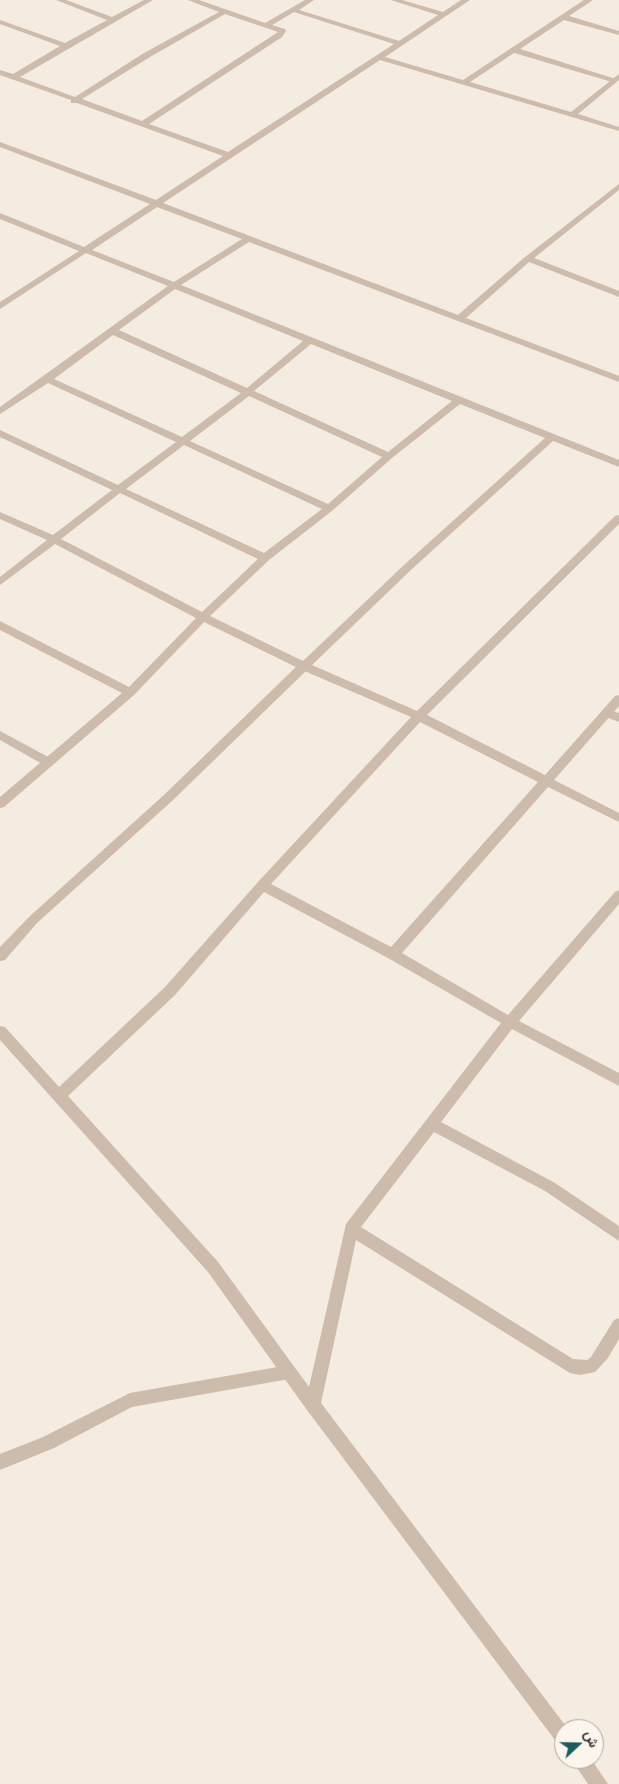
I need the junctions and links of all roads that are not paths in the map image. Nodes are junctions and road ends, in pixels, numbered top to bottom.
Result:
1 (60, 0) edge
2 (149, 0) edge
3 (192, 0) edge
4 (310, 0) edge
5 (395, 0) edge
6 (466, 0) edge
7 (589, 0) edge
8 (293, 10) junction
9 (225, 11) junction
10 (444, 15) junction
11 (563, 17) junction
12 (113, 20) junction
13 (0, 22) edge
14 (266, 25) junction
15 (619, 34) edge
16 (399, 43) junction
17 (66, 46) junction
18 (514, 50) junction
19 (378, 56) junction
20 (0, 72) edge
21 (14, 77) junction
22 (617, 78) edge
23 (464, 82) junction
24 (74, 100) junction
25 (573, 115) junction
26 (142, 124) junction
27 (619, 129) edge
28 (0, 144) edge
29 (228, 155) junction
30 (619, 186) edge
31 (158, 204) junction
32 (0, 216) edge
33 (249, 238) junction
34 (83, 250) junction
35 (528, 259) junction
36 (174, 286) junction
37 (619, 294) edge
38 (0, 306) edge
39 (460, 318) junction
40 (113, 331) junction
41 (310, 340) junction
42 (47, 379) junction
43 (619, 379) edge
44 (248, 392) junction
45 (460, 399) junction
46 (0, 411) edge
47 (0, 433) edge
48 (551, 438) junction
49 (184, 441) junction
50 (389, 456) junction
51 (619, 464) edge
52 (118, 489) junction
53 (329, 508) junction
54 (0, 515) edge
55 (619, 518) edge
56 (55, 540) junction
57 (265, 558) junction
58 (0, 582) edge
59 (203, 617) junction
60 (0, 625) edge
61 (304, 666) junction
62 (130, 692) junction
63 (619, 698) edge
64 (607, 712) junction
65 (419, 716) junction
66 (619, 718) edge
67 (0, 735) edge
68 (48, 762) junction
69 (546, 781) junction
70 (0, 804) edge
71 (619, 818) edge
72 (262, 885) junction
73 (619, 895) edge
74 (393, 954) junction
75 (0, 956) edge
76 (510, 1022) junction
77 (0, 1031) edge
78 (619, 1080) edge
79 (59, 1096) junction
80 (431, 1124) junction
81 (351, 1229) junction
82 (619, 1234) edge
83 (619, 1325) edge
84 (289, 1372) junction
85 (313, 1405) junction
86 (0, 1462) edge
87 (554, 1725) edge
88 (587, 1769) edge
89 (598, 1784) edge

1 - 12 street
2 - 12 street
3 - 9 street
4 - 8 street
5 - 10 street
6 - 10 street
7 - 11 street
8 - 14 street
8 - 16 street
9 - 14 street
9 - 24 street
10 - 16 street
11 - 15 street
11 - 18 street
12 - 17 street
13 - 17 street
14 - 26 street
16 - 19 street
17 - 21 street
18 - 22 street
18 - 23 street
19 - 23 street
19 - 29 street
20 - 21 street
21 - 24 street
22 - 25 street
23 - 25 street
24 - 26 street
25 - 27 street
26 - 29 street
28 - 31 street
29 - 31 street
30 - 35 street
31 - 33 street
31 - 34 street
32 - 34 street
33 - 36 street
33 - 39 street
34 - 36 street
34 - 38 street
35 - 37 street
35 - 39 street
36 - 40 street
36 - 41 street
39 - 43 street
40 - 42 street
40 - 44 street
41 - 44 street
41 - 45 street
42 - 46 street
42 - 49 street
44 - 49 street
44 - 50 street
45 - 48 street
45 - 50 street
47 - 52 street
48 - 51 street
48 - 61 street
49 - 52 street
49 - 53 street
50 - 53 street
52 - 56 street
52 - 57 street
53 - 57 street
54 - 56 street
55 - 65 street
56 - 58 street
56 - 59 street
57 - 59 street
59 - 61 street
59 - 62 street
60 - 62 street
61 - 65 street
61 - 75 street
62 - 68 street
63 - 64 street
64 - 66 street
64 - 69 street
65 - 69 street
65 - 72 street
67 - 68 street
68 - 70 street
69 - 71 street
69 - 74 street
72 - 74 street
72 - 79 street
73 - 76 street
74 - 76 street
76 - 78 street
76 - 80 street
77 - 79 street
79 - 84 street
80 - 81 street
80 - 82 street
81 - 83 street
81 - 85 street
84 - 85 street
84 - 86 street
85 - 87 street
88 - 89 street

